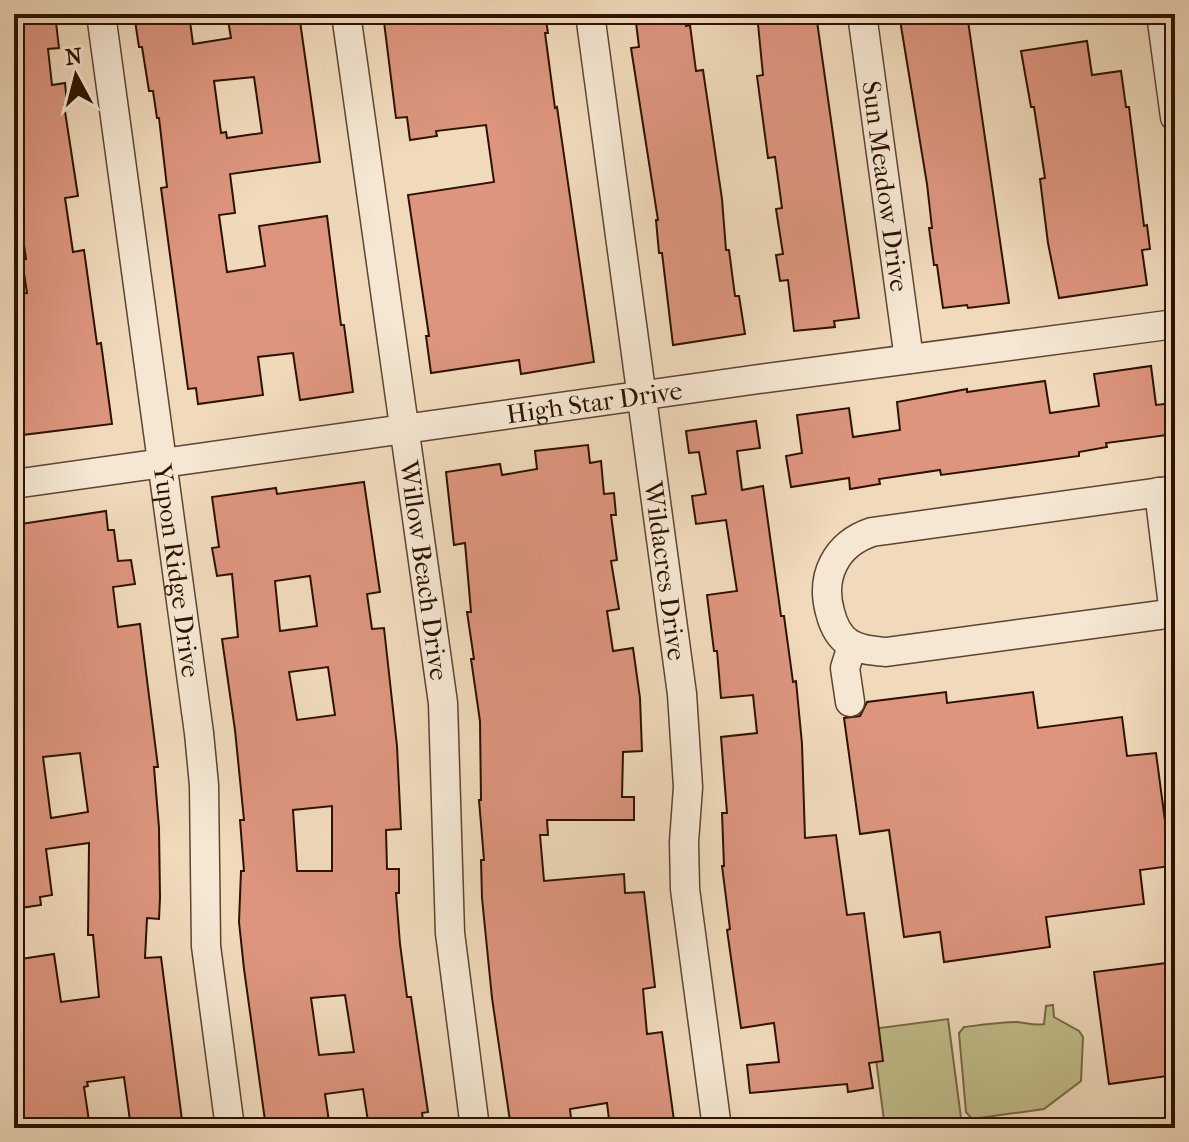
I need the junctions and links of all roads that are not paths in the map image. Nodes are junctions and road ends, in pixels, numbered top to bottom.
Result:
1 (101, 14) edge
2 (346, 14) edge
3 (590, 14) edge
4 (862, 14) edge
5 (1161, 14) edge
6 (1172, 71) edge
7 (1175, 117) edge
8 (1175, 324) edge
9 (909, 359) junction
10 (642, 397) junction
11 (404, 429) junction
12 (163, 462) junction
13 (14, 484) edge
14 (1167, 491) edge
15 (1175, 614) edge
16 (852, 646) junction
17 (850, 702) dead end
18 (230, 1128) edge
19 (475, 1128) edge
20 (717, 1128) edge

1 - 12 street, Yupon Ridge Drive
2 - 11 street, Willow Beach Drive
3 - 10 street, Wildacres Drive
4 - 9 street, Sun Meadow Drive
5 - 6 street
6 - 7 street
8 - 9 street, High Star Drive
9 - 10 street, High Star Drive
10 - 11 street, High Star Drive
10 - 20 street, Wildacres Drive
11 - 12 street, High Star Drive
11 - 19 street, Willow Beach Drive
12 - 13 street, High Star Drive
12 - 18 street, Yupon Ridge Drive
14 - 15 street
14 - 16 street
15 - 16 street
16 - 17 street

